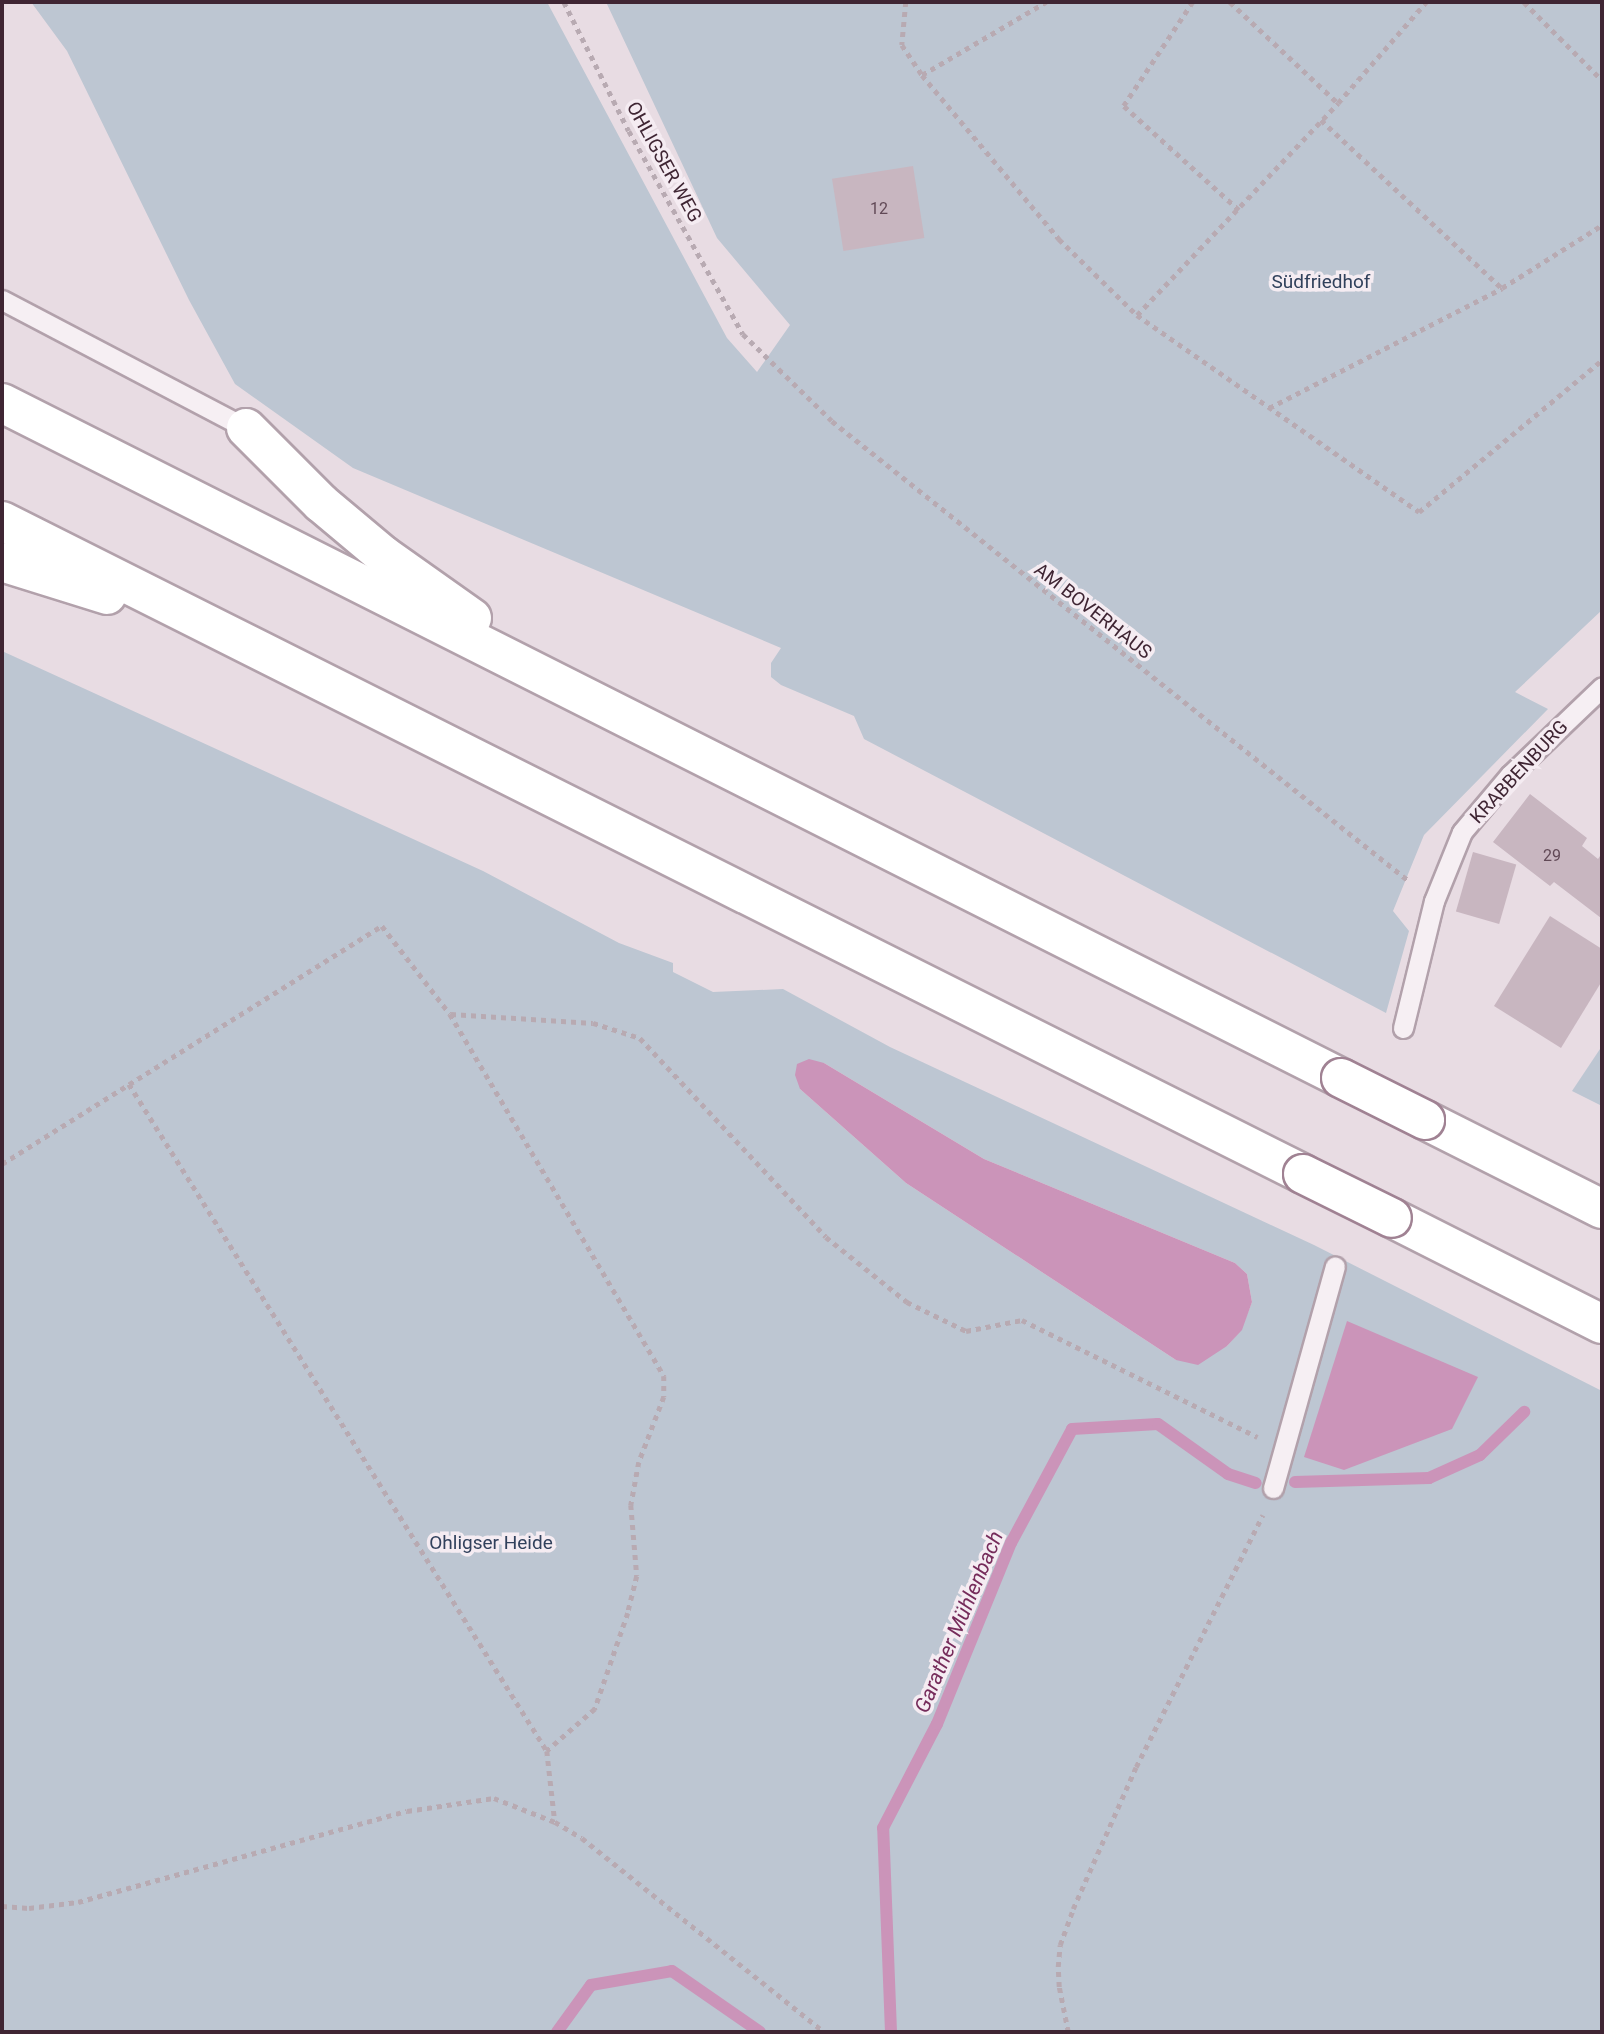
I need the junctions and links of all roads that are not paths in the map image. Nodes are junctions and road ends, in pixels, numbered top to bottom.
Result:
1 (2, 300) edge
2 (2, 403) edge
3 (246, 428) joint
4 (2, 521) edge
5 (2, 562) edge
6 (212, 628) junction
7 (1602, 687) edge
8 (668, 738) junction
9 (1403, 1028) dead end
10 (1602, 1209) edge
11 (1335, 1266) dead end
12 (1602, 1324) edge
13 (1273, 1488) road end

1 - 3 lane
2 - 8 highway
3 - 8 highway
4 - 6 highway
5 - 6 highway
6 - 12 highway, bridge
7 - 9 lane, KRABBENBURG
8 - 10 highway, bridge
11 - 13 lane

